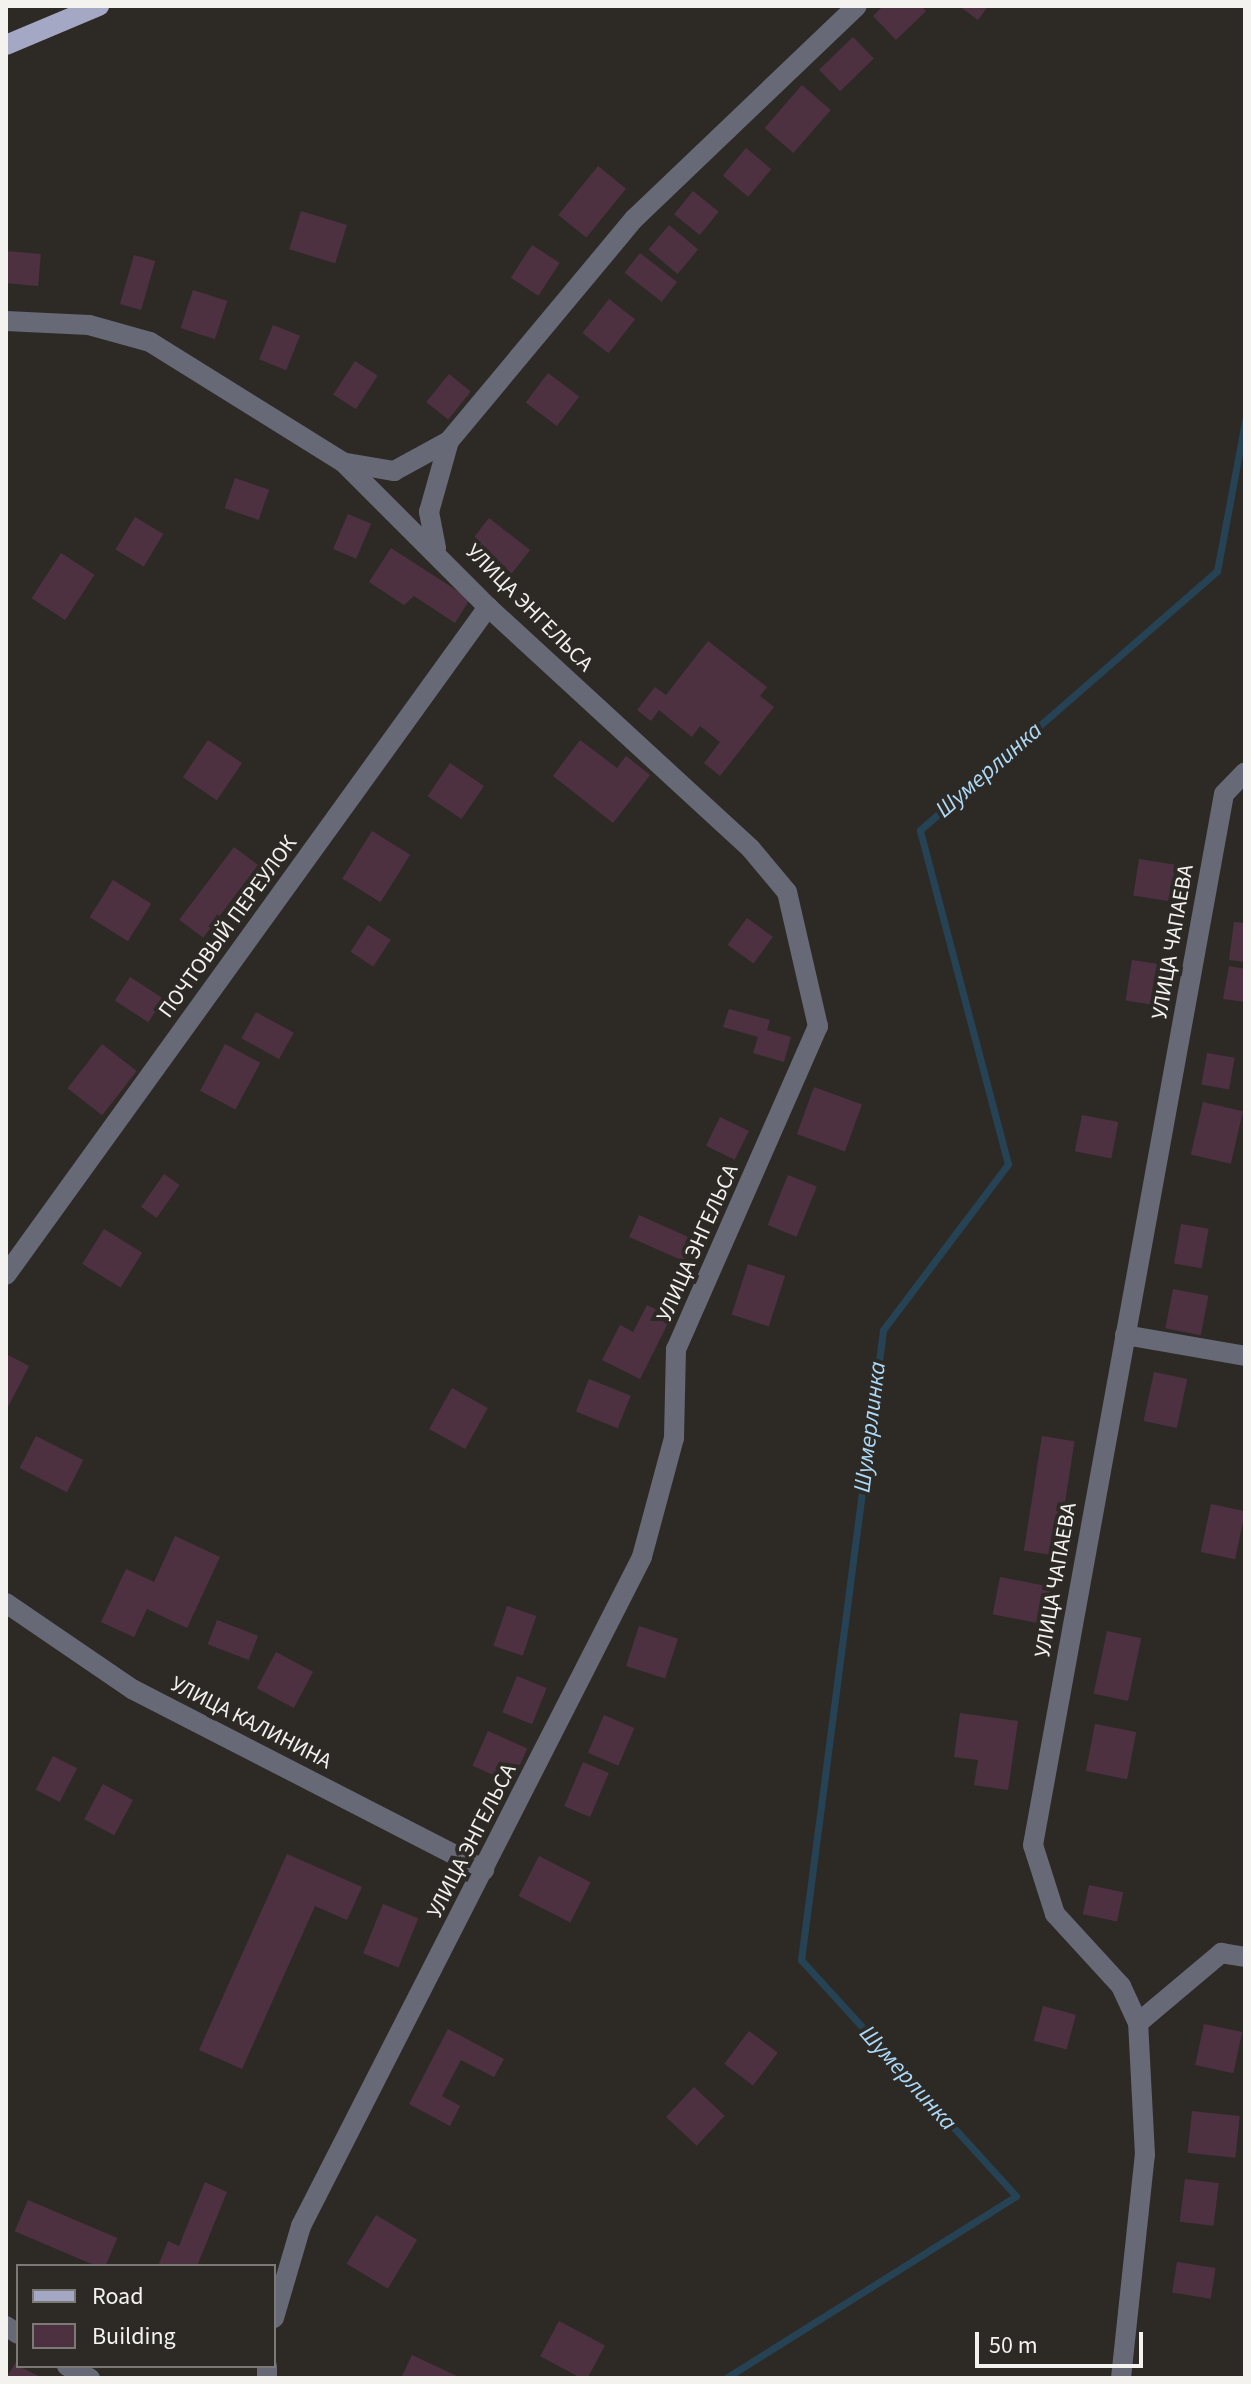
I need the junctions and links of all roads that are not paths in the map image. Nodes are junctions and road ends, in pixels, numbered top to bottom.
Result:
1 (99, 6) edge
2 (857, 6) edge
3 (6, 45) edge
4 (6, 321) edge
5 (449, 441) junction
6 (343, 462) junction
7 (436, 548) junction
8 (488, 607) junction
9 (1245, 772) edge
10 (6, 1275) edge
11 (1125, 1335) junction
12 (1245, 1356) edge
13 (6, 1603) edge
14 (484, 1870) junction
15 (1245, 1957) edge
16 (1138, 2023) junction
17 (276, 2311) edge
18 (71, 2368) edge
19 (90, 2378) edge
20 (1121, 2378) edge

1 - 3 main road
2 - 5 street, УЛИЦА ЭНГЕЛЬСА
4 - 6 street, УЛИЦА ЭНГЕЛЬСА
5 - 6 street
5 - 7 street, УЛИЦА ЭНГЕЛЬСА
6 - 7 street, УЛИЦА ЭНГЕЛЬСА
7 - 8 street, УЛИЦА ЭНГЕЛЬСА
8 - 10 street, ПОЧТОВЫЙ ПЕРЕУЛОК
8 - 14 street, УЛИЦА ЭНГЕЛЬСА
9 - 11 street, УЛИЦА ЧАПАЕВА
11 - 12 street
11 - 16 street, УЛИЦА ЧАПАЕВА
13 - 14 street, УЛИЦА КАЛИНИНА
14 - 17 street, УЛИЦА ЭНГЕЛЬСА
15 - 16 street
16 - 20 street, УЛИЦА ЧАПАЕВА
18 - 19 street

